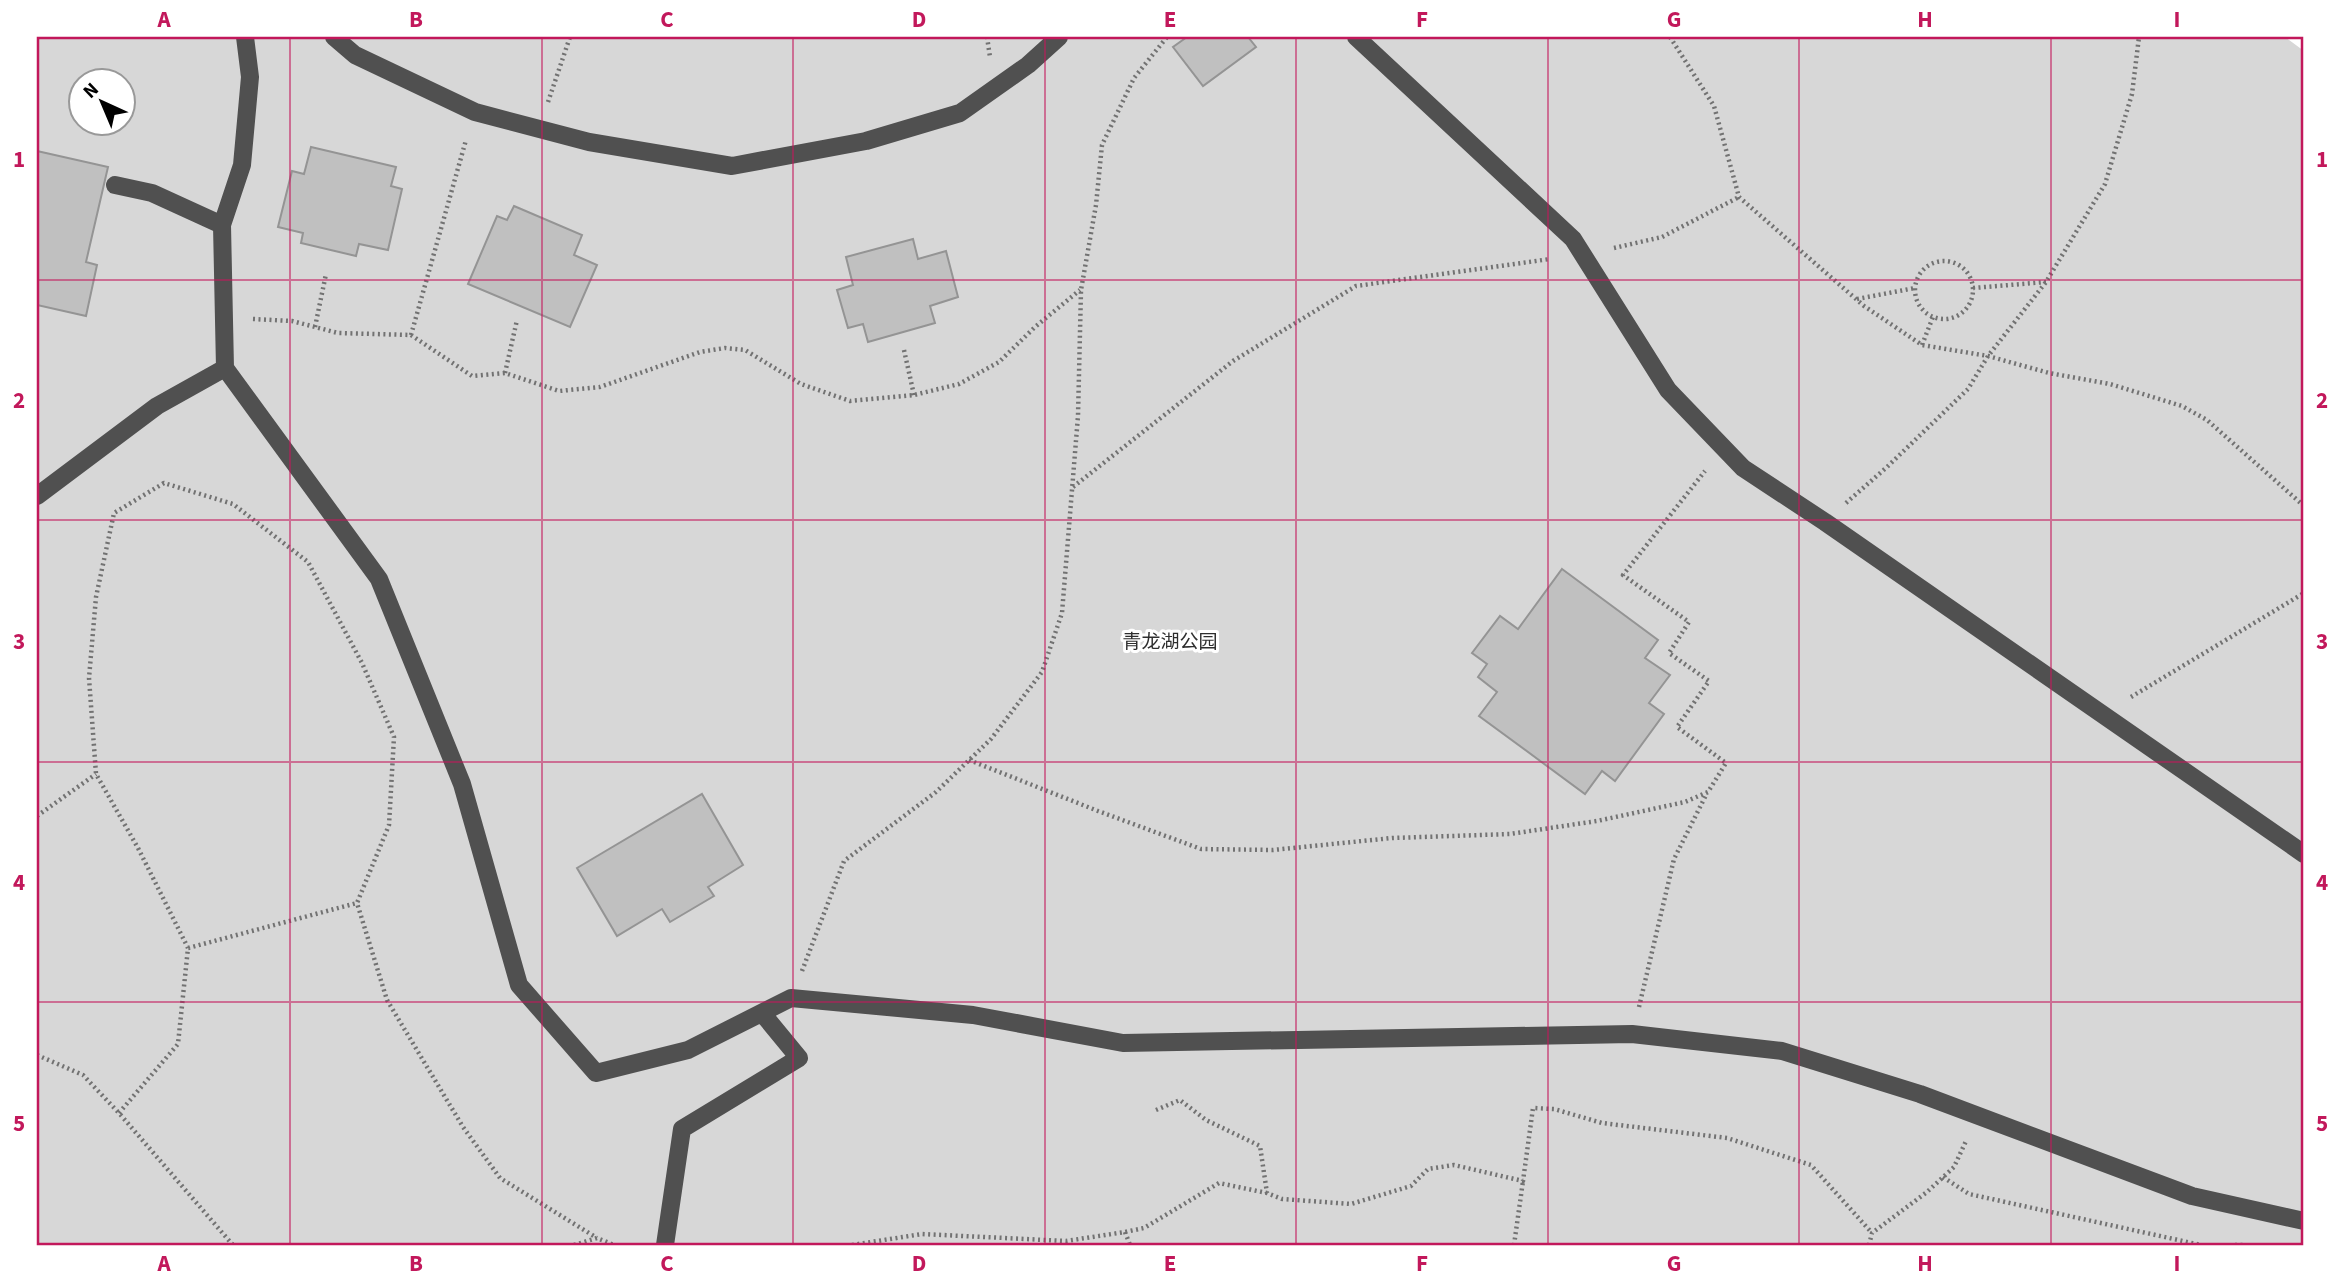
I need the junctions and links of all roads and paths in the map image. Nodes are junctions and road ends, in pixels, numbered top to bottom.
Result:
1 (244, 37) edge
2 (334, 37) edge
3 (570, 37) edge
4 (1059, 37) edge
5 (1167, 37) edge
6 (1356, 37) edge
7 (1670, 37) edge
8 (2139, 37) edge
9 (475, 112) junction
10 (538, 129) junction
11 (115, 185) dead end
12 (1739, 197) junction
13 (222, 225) junction
14 (1583, 254) junction
15 (326, 274) dead end
16 (2046, 282) junction
17 (1916, 288) junction
18 (1973, 288) junction
19 (1081, 290) junction
20 (1856, 299) junction
21 (224, 317) junction
22 (1933, 317) junction
23 (517, 320) dead end
24 (315, 327) junction
25 (411, 335) junction
26 (1922, 345) junction
27 (904, 350) dead end
28 (1988, 356) junction
29 (225, 368) junction
30 (505, 373) junction
31 (914, 395) junction
32 (1723, 447) junction
33 (1072, 488) junction
34 (37, 496) edge
35 (2304, 506) edge
36 (1825, 522) junction
37 (2304, 593) edge
38 (2102, 714) junction
39 (970, 760) junction
40 (96, 774) junction
41 (1708, 792) junction
42 (37, 816) edge
43 (2304, 854) edge
44 (357, 903) junction
45 (188, 948) junction
46 (791, 998) junction
47 (762, 1013) junction
48 (1632, 1034) junction
49 (37, 1055) edge
50 (1156, 1110) dead end
51 (119, 1112) junction
52 (1978, 1116) junction
53 (1943, 1177) junction
54 (1523, 1181) junction
55 (1267, 1193) junction
56 (2304, 1220) edge
57 (1125, 1232) junction
58 (1872, 1233) junction
59 (597, 1238) junction
60 (236, 1245) edge
61 (574, 1245) edge
62 (614, 1245) edge
63 (665, 1245) edge
64 (852, 1245) edge
65 (1130, 1245) edge
66 (1514, 1245) edge
67 (1869, 1245) edge
68 (2201, 1245) edge
69 (2235, 1245) edge
70 (2243, 1245) edge

1 - 13 street
2 - 9 street
3 - 10 path
4 - 10 street
5 - 19 path
6 - 14 street
7 - 12 path
8 - 16 path
9 - 10 street
9 - 25 path
11 - 13 street
12 - 14 path
12 - 20 path
13 - 21 street
14 - 32 street
14 - 33 path
15 - 24 path
16 - 18 path
16 - 28 path
17 - 18 path
17 - 20 path
17 - 22 path
18 - 22 path
19 - 31 path
19 - 33 path
20 - 26 path
21 - 24 path
21 - 29 street
22 - 26 path
23 - 30 path
24 - 25 path
25 - 30 path
26 - 28 path
27 - 31 path
28 - 35 path
28 - 36 path
29 - 34 street
29 - 47 street
30 - 31 path
32 - 36 street
32 - 41 path
33 - 39 path
36 - 38 street
37 - 38 path
38 - 43 street
39 - 41 path
39 - 46 path
40 - 42 path
40 - 44 path
40 - 45 path
41 - 48 path
44 - 45 path
44 - 59 path
45 - 51 path
46 - 47 street
46 - 48 street
47 - 63 street
48 - 52 street
49 - 51 path
50 - 55 path
51 - 60 path
52 - 53 path
52 - 56 street
53 - 58 path
53 - 68 path
54 - 55 path
54 - 58 path
54 - 66 path
55 - 57 path
57 - 64 path
57 - 65 path
58 - 67 path
59 - 61 path
59 - 62 path
69 - 70 path

